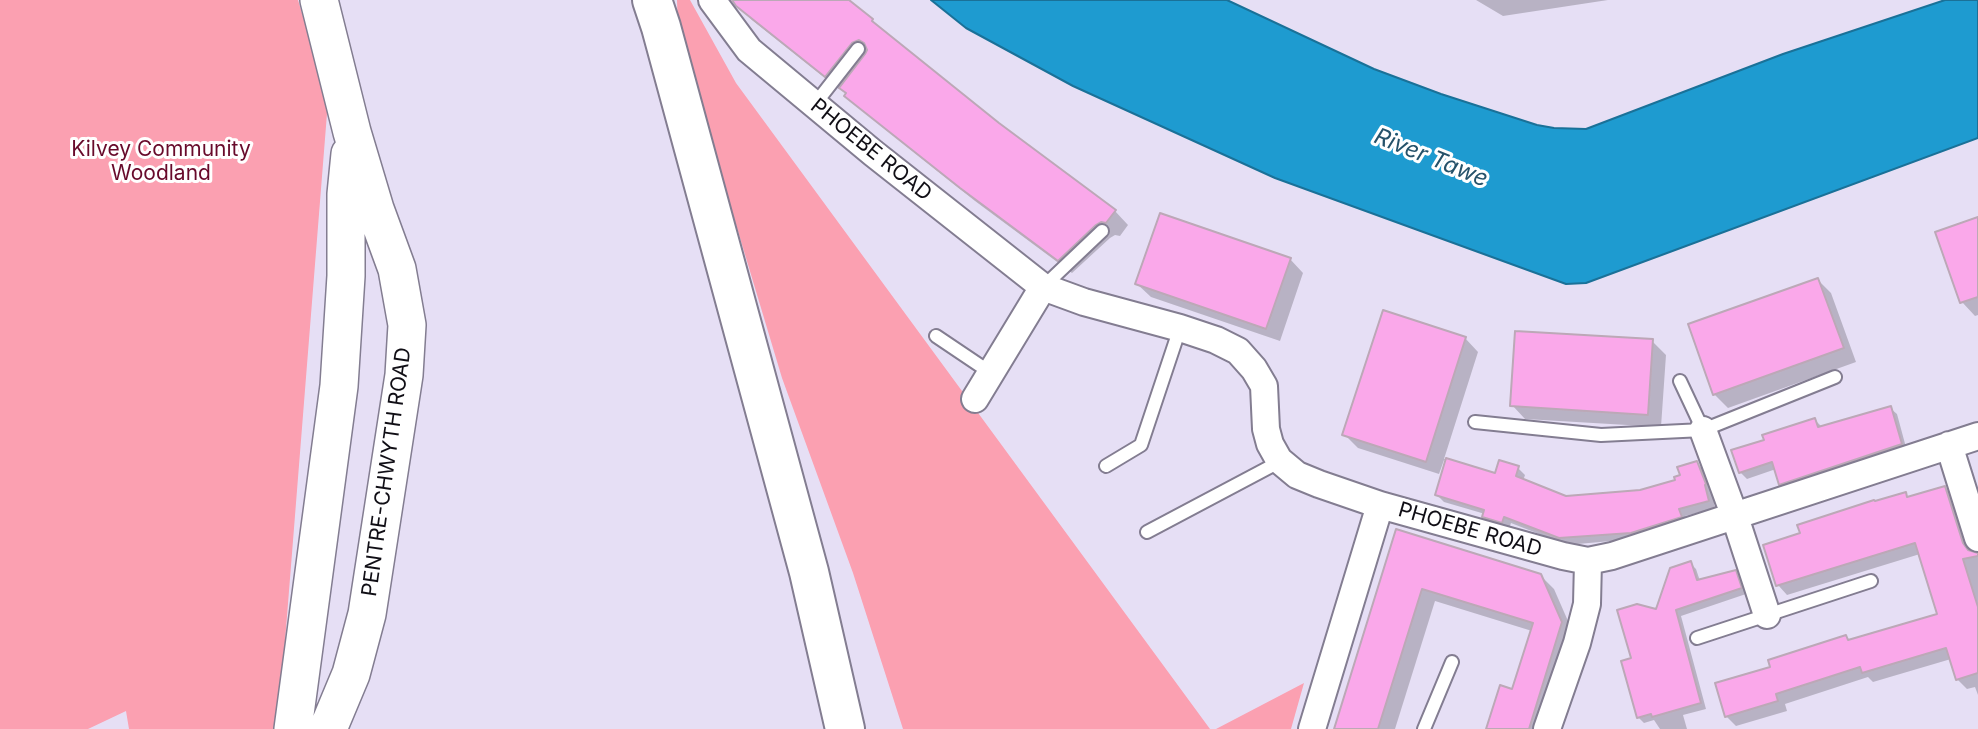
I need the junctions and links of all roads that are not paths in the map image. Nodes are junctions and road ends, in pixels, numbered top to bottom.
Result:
1 (319, 0) edge
2 (652, 0) edge
3 (712, 0) edge
4 (859, 49) dead end
5 (815, 104) junction
6 (352, 132) junction
7 (1102, 230) dead end
8 (1043, 287) junction
9 (1180, 328) junction
10 (936, 336) dead end
11 (990, 373) junction
12 (1835, 377) dead end
13 (1680, 381) dead end
14 (975, 399) dead end
15 (1475, 422) dead end
16 (1703, 430) junction
17 (1978, 436) edge
18 (1949, 446) junction
19 (1281, 461) junction
20 (1106, 466) dead end
21 (1380, 505) junction
22 (1735, 517) junction
23 (1147, 532) dead end
24 (1978, 538) edge
25 (1588, 561) junction
26 (1871, 581) dead end
27 (1767, 615) junction
28 (1698, 638) dead end
29 (1452, 662) dead end
30 (293, 729) edge
31 (328, 729) edge
32 (845, 729) edge
33 (1312, 729) edge
34 (1424, 729) edge
35 (1547, 729) edge

1 - 6 main road, PENTRE-CHWYTH ROAD
2 - 32 main road
3 - 5 street, PHOEBE ROAD
4 - 5 lane
5 - 8 street, PHOEBE ROAD
6 - 30 main road, PENTRE-CHWYTH ROAD
6 - 31 main road, PENTRE-CHWYTH ROAD
7 - 8 lane
8 - 9 street, PHOEBE ROAD
8 - 11 street
9 - 19 street, PHOEBE ROAD
9 - 20 lane
10 - 11 lane
11 - 14 street
12 - 16 lane
13 - 16 lane
15 - 16 lane
16 - 22 street
17 - 18 street, PHOEBE ROAD
18 - 22 street, PHOEBE ROAD
18 - 24 street
19 - 21 street, PHOEBE ROAD
19 - 23 lane
21 - 25 street, PHOEBE ROAD
21 - 33 street
22 - 25 street, PHOEBE ROAD
22 - 27 street
25 - 35 street
26 - 27 lane
27 - 28 lane
29 - 34 lane

